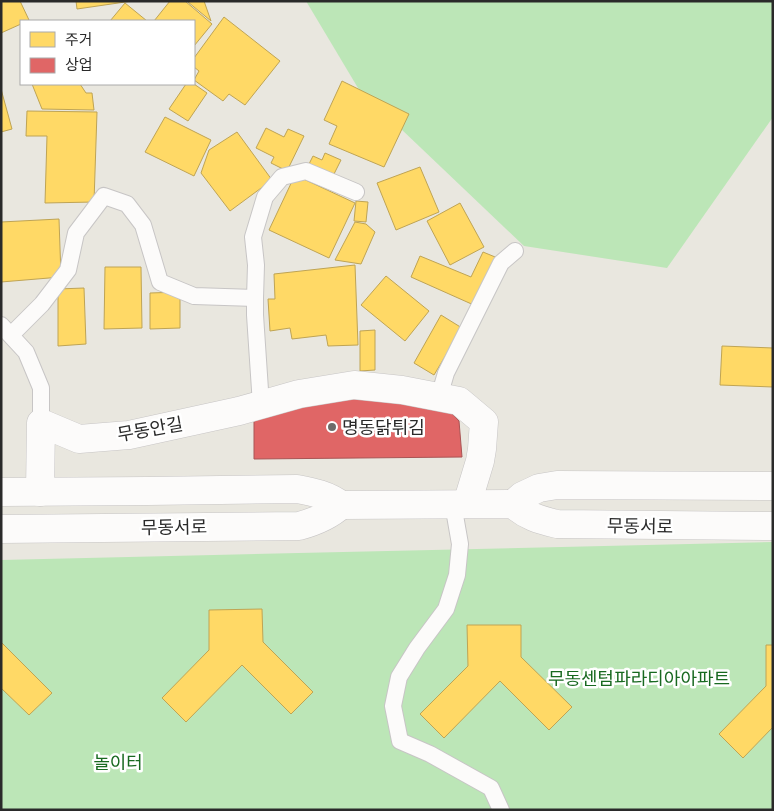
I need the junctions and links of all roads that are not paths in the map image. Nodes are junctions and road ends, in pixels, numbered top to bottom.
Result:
1 (356, 192) dead end
2 (515, 251) dead end
3 (255, 298) junction
4 (6, 330) edge
5 (439, 397) junction
6 (261, 405) junction
7 (40, 423) junction
8 (773, 486) edge
9 (1, 492) edge
10 (40, 492) junction
11 (460, 504) junction
12 (513, 504) junction
13 (341, 506) junction
14 (773, 526) edge
15 (1, 529) edge
16 (501, 810) edge

1 - 3 lane
2 - 5 lane
3 - 4 lane
3 - 6 lane
4 - 7 lane
5 - 6 main road, 무동안길
5 - 11 main road, 무동안길
6 - 7 main road, 무동안길
7 - 10 main road
8 - 12 main road
9 - 10 main road, 무동서로
10 - 13 main road, 무동서로
11 - 12 main road
11 - 13 main road
11 - 16 lane
12 - 14 main road, 무동서로
13 - 15 main road, 무동서로

